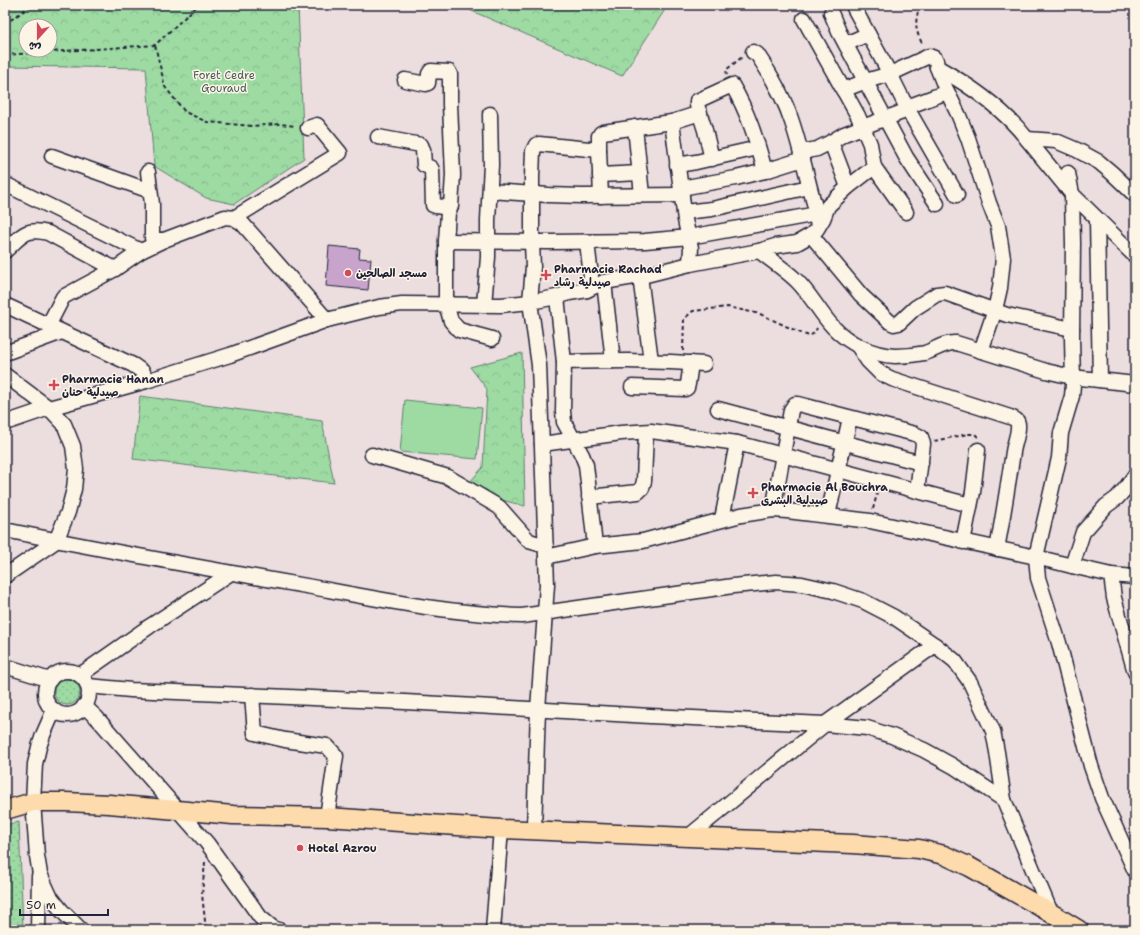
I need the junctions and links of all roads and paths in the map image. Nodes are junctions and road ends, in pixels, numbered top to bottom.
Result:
1 (32, 5) edge
2 (198, 5) edge
3 (920, 5) edge
4 (854, 8) dead end
5 (831, 13) dead end
6 (804, 19) dead end
7 (5, 24) edge
8 (868, 34) junction
9 (846, 44) junction
10 (155, 45) junction
11 (753, 52) joint
12 (5, 55) edge
13 (933, 62) junction
14 (890, 74) junction
15 (405, 80) dead end
16 (866, 81) junction
17 (732, 85) junction
18 (843, 90) junction
19 (947, 92) junction
20 (908, 109) junction
21 (700, 113) junction
22 (490, 114) dead end
23 (885, 118) junction
24 (672, 122) junction
25 (313, 127) joint
26 (635, 127) junction
27 (862, 127) junction
28 (378, 137) dead end
29 (1027, 139) junction
30 (831, 142) junction
31 (758, 148) junction
32 (599, 150) junction
33 (52, 156) dead end
34 (802, 156) junction
35 (712, 159) junction
36 (677, 165) junction
37 (874, 167) junction
38 (765, 171) junction
39 (148, 172) dead end
40 (640, 173) junction
41 (1068, 173) dead end
42 (600, 175) junction
43 (5, 184) edge
44 (809, 187) junction
45 (848, 187) junction
46 (150, 190) junction
47 (490, 191) junction
48 (681, 191) junction
49 (532, 194) junction
50 (1072, 194) junction
51 (642, 195) junction
52 (957, 195) dead end
53 (1135, 195) edge
54 (601, 196) junction
55 (937, 204) dead end
56 (450, 208) junction
57 (684, 212) junction
58 (906, 212) dead end
59 (817, 214) junction
60 (234, 218) junction
61 (1097, 219) junction
62 (814, 232) junction
63 (689, 237) junction
64 (164, 240) junction
65 (446, 241) junction
66 (488, 242) junction
67 (532, 242) junction
68 (587, 242) junction
69 (5, 251) edge
70 (141, 251) junction
71 (759, 251) junction
72 (1135, 256) edge
73 (690, 264) junction
74 (115, 269) junction
75 (640, 276) junction
76 (604, 282) junction
77 (587, 290) junction
78 (557, 297) junction
79 (530, 302) junction
80 (446, 304) junction
81 (5, 305) edge
82 (484, 305) junction
83 (995, 310) junction
84 (822, 314) junction
85 (327, 320) junction
86 (48, 326) junction
87 (1072, 329) junction
88 (62, 332) junction
89 (492, 339) dead end
90 (858, 346) junction
91 (981, 351) junction
92 (5, 353) edge
93 (613, 361) junction
94 (651, 361) junction
95 (564, 362) junction
96 (693, 363) junction
97 (5, 375) edge
98 (1072, 377) junction
99 (1100, 380) junction
100 (146, 381) junction
101 (1135, 384) edge
102 (632, 387) dead end
103 (49, 408) junction
104 (718, 409) dead end
105 (850, 418) junction
106 (5, 423) edge
107 (788, 428) junction
108 (646, 432) junction
109 (574, 439) junction
110 (737, 443) junction
111 (844, 443) junction
112 (542, 444) junction
113 (923, 444) junction
114 (978, 450) joint
115 (372, 454) dead end
116 (783, 455) junction
117 (921, 463) junction
118 (838, 470) junction
119 (1135, 475) edge
120 (917, 491) junction
121 (589, 497) junction
122 (970, 505) junction
123 (773, 510) junction
124 (828, 515) junction
125 (722, 519) junction
126 (5, 530) edge
127 (56, 541) junction
128 (963, 542) junction
129 (595, 546) junction
130 (997, 549) junction
131 (546, 551) junction
132 (1036, 557) junction
133 (1072, 566) junction
134 (231, 573) junction
135 (1111, 575) junction
136 (5, 576) edge
137 (1135, 577) edge
138 (544, 612) junction
139 (935, 645) junction
140 (5, 666) edge
141 (1135, 672) edge
142 (50, 680) junction
143 (84, 681) junction
144 (252, 695) junction
145 (84, 706) junction
146 (538, 709) junction
147 (54, 710) junction
148 (826, 724) junction
149 (1004, 800) junction
150 (33, 802) junction
151 (5, 810) edge
152 (180, 811) junction
153 (327, 816) junction
154 (501, 829) junction
155 (534, 830) junction
156 (688, 837) junction
157 (207, 843) junction
158 (39, 869) junction
159 (1135, 871) edge
160 (1051, 913) junction
161 (258, 924) edge
162 (38, 930) edge
163 (81, 930) edge
164 (206, 930) edge
165 (278, 930) edge
166 (492, 930) edge
167 (1079, 930) edge

1 - 7 path
2 - 10 path
3 - 13 path
4 - 8 street
5 - 9 street
6 - 18 street
8 - 9 street
8 - 14 street
9 - 16 street
10 - 12 path
10 - 25 path
11 - 17 path
11 - 34 street
13 - 14 street
13 - 19 street
13 - 29 street
14 - 16 street
14 - 20 street
15 - 56 street
16 - 18 street
16 - 23 street
17 - 21 street
17 - 31 street
18 - 27 street
19 - 20 street
19 - 83 street
20 - 23 street
20 - 52 street
21 - 24 street
21 - 35 street
22 - 47 street
23 - 27 street
23 - 55 street
24 - 26 street
24 - 36 street
25 - 60 street
26 - 32 street
26 - 40 street
27 - 30 street
27 - 37 street
28 - 56 street
29 - 50 street
29 - 53 street
30 - 34 street
30 - 45 street
31 - 35 street
31 - 38 street
32 - 42 street
32 - 49 street
33 - 46 street
34 - 38 street
34 - 44 street
35 - 36 street
36 - 48 street
37 - 45 street
37 - 58 street
38 - 48 street
39 - 46 street
40 - 42 street
40 - 51 street
41 - 50 street
42 - 54 street
43 - 70 street
44 - 57 street
44 - 59 street
45 - 62 street
46 - 64 street
47 - 49 street
47 - 66 street
48 - 51 street
48 - 57 street
49 - 54 street
49 - 67 street
50 - 61 street
50 - 87 street
51 - 54 street
56 - 65 street
57 - 63 street
59 - 62 street
59 - 63 street
60 - 64 street
60 - 85 street
61 - 72 street
61 - 99 street
62 - 71 street
62 - 83 street
63 - 68 street
63 - 73 street
64 - 70 street
65 - 66 street
65 - 80 street
66 - 67 street
66 - 82 street
67 - 68 street
67 - 79 street
68 - 77 street
69 - 74 street
70 - 74 street
71 - 73 street
71 - 84 street
73 - 75 street
74 - 86 street
75 - 76 street
75 - 94 street
76 - 77 street
76 - 93 street
77 - 78 street
78 - 79 street
78 - 95 street
79 - 82 street
79 - 112 street
80 - 82 street
80 - 85 street
80 - 89 street
81 - 86 street
83 - 87 street
83 - 91 street
84 - 90 street
84 - 96 path
85 - 100 street
86 - 88 street
87 - 98 street
88 - 92 street
88 - 100 street
90 - 91 street
90 - 130 street
91 - 98 street
93 - 94 street
93 - 95 street
94 - 96 street
95 - 109 street
96 - 102 street
97 - 103 street
98 - 99 street
98 - 132 street
99 - 101 street
100 - 103 street
103 - 106 street
103 - 127 street
104 - 107 street
105 - 107 street
105 - 111 street
105 - 113 street
107 - 111 street
107 - 116 street
108 - 109 street
108 - 110 street
108 - 121 street
109 - 112 street
109 - 121 street
110 - 116 street
110 - 125 street
111 - 117 street
111 - 118 street
112 - 131 street
113 - 114 path
113 - 117 street
114 - 122 street
115 - 131 street
116 - 118 street
116 - 123 street
117 - 120 street
118 - 120 street
118 - 124 street
119 - 133 street
120 - 122 street
121 - 129 street
122 - 128 street
123 - 124 street
123 - 125 street
124 - 128 street
125 - 129 street
126 - 127 street
127 - 134 street
127 - 136 street
128 - 130 street
129 - 131 street
130 - 132 street
131 - 138 street
132 - 133 street
132 - 159 street
133 - 135 street
134 - 138 street
134 - 143 street
135 - 137 street
135 - 141 street
138 - 139 street
138 - 146 street
139 - 148 street
139 - 149 street
140 - 142 street
142 - 143 street
142 - 147 street
143 - 144 street
143 - 145 street
144 - 146 street
144 - 153 street
145 - 147 street
145 - 152 street
146 - 148 street
146 - 155 street
147 - 150 street
148 - 149 street
148 - 156 street
149 - 160 street
150 - 151 main road
150 - 152 main road
150 - 158 street
152 - 153 main road
152 - 157 street
153 - 154 main road
154 - 155 main road
154 - 166 street
155 - 156 main road
156 - 160 main road
157 - 161 street
157 - 164 path
158 - 162 street
158 - 163 street
160 - 167 main road
161 - 165 street

